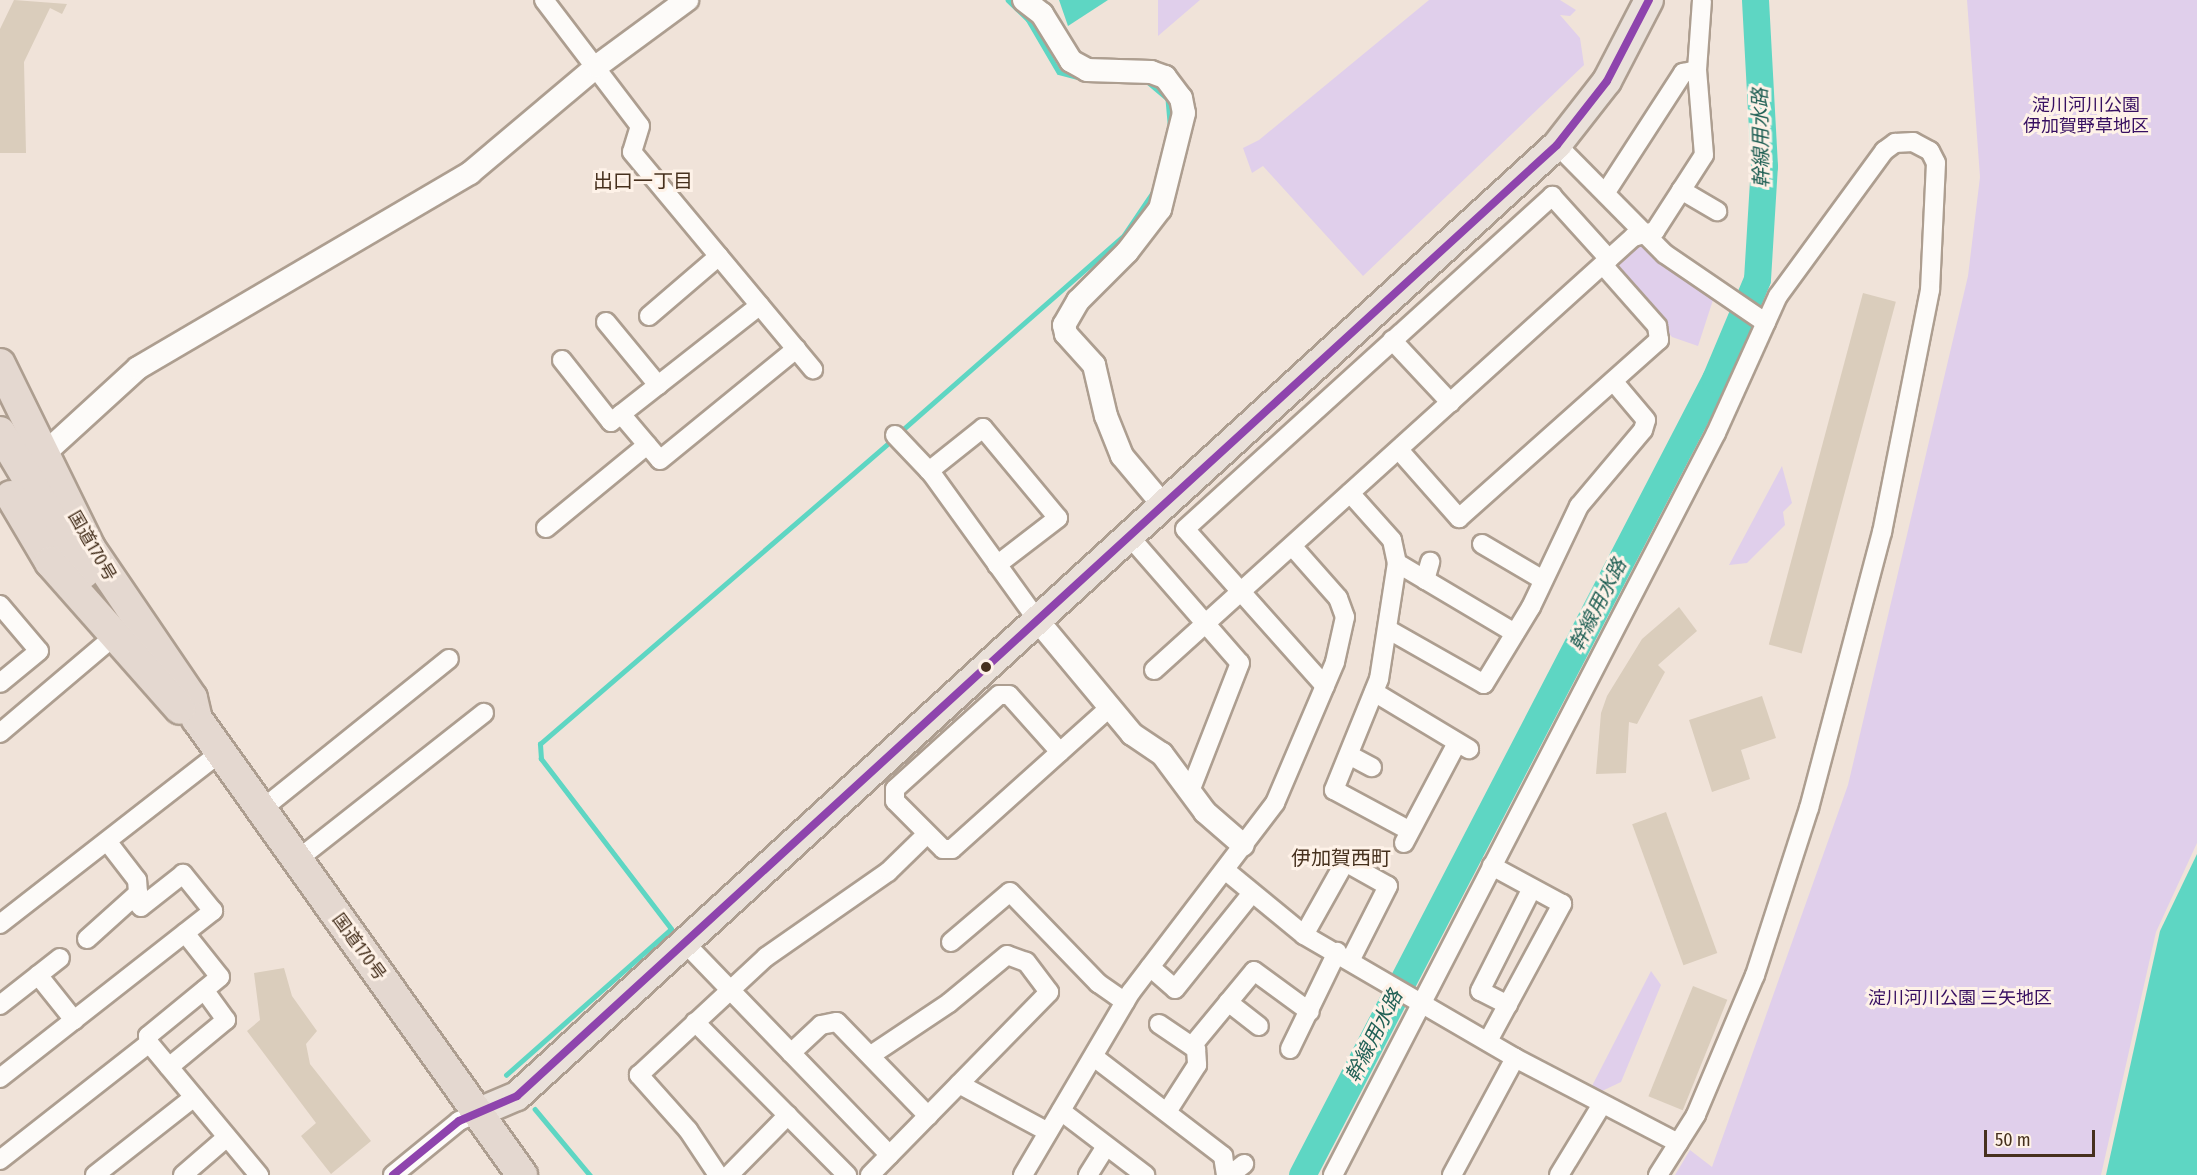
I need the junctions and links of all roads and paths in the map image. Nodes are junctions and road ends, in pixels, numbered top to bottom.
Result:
1 (544, 0) edge
2 (687, 0) edge
3 (1024, 0) edge
4 (1649, 0) edge
5 (1702, 1) edge
6 (597, 66) junction
7 (1697, 70) junction
8 (1557, 145) junction
9 (1681, 190) junction
10 (1606, 192) junction
11 (1717, 211) dead end
12 (1644, 233) junction
13 (719, 256) junction
14 (1606, 262) junction
15 (760, 305) junction
16 (649, 316) dead end
17 (606, 322) dead end
18 (1766, 323) junction
19 (1392, 340) junction
20 (796, 349) junction
21 (562, 360) dead end
22 (0, 364) edge
23 (813, 369) dead end
24 (1613, 381) junction
25 (658, 386) junction
26 (0, 394) edge
27 (1451, 403) junction
28 (621, 414) junction
29 (0, 432) edge
30 (895, 435) dead end
31 (647, 445) junction
32 (1399, 450) junction
33 (929, 471) junction
34 (18, 478) edge
35 (1350, 493) junction
36 (1164, 506) junction
37 (546, 528) dead end
38 (1130, 537) junction
39 (1482, 544) dead end
40 (1292, 546) junction
41 (1430, 562) dead end
42 (1397, 563) junction
43 (997, 564) junction
44 (1425, 580) junction
45 (1543, 580) junction
46 (1241, 592) junction
47 (0, 604) edge
48 (1038, 621) junction
49 (1206, 623) junction
50 (114, 627) junction
51 (1389, 630) junction
52 (1515, 633) junction
53 (449, 658) dead end
54 (1154, 670) dead end
55 (0, 683) edge
56 (1325, 686) junction
57 (1374, 692) junction
58 (1110, 707) junction
59 (484, 713) dead end
60 (188, 714) junction
61 (0, 733) edge
62 (1060, 752) junction
63 (220, 753) junction
64 (1348, 755) junction
65 (1372, 767) dead end
66 (1190, 791) junction
67 (261, 810) junction
68 (927, 834) junction
69 (107, 841) junction
70 (1243, 845) junction
71 (297, 860) junction
72 (1492, 866) junction
73 (1225, 870) junction
74 (1532, 888) junction
75 (1252, 893) junction
76 (134, 898) junction
77 (0, 924) edge
78 (185, 933) junction
79 (1304, 935) junction
80 (87, 939) dead end
81 (684, 942) junction
82 (951, 942) dead end
83 (1344, 955) junction
84 (60, 958) dead end
85 (1150, 968) junction
86 (38, 975) junction
87 (204, 990) junction
88 (730, 990) junction
89 (1422, 1000) junction
90 (1125, 1002) junction
91 (1228, 1002) junction
92 (0, 1005) edge
93 (1508, 1005) junction
94 (1310, 1012) junction
95 (74, 1020) junction
96 (695, 1022) junction
97 (1159, 1024) dead end
98 (1259, 1026) dead end
99 (1488, 1041) junction
100 (149, 1043) junction
101 (1192, 1046) junction
102 (1290, 1049) dead end
103 (791, 1053) junction
104 (871, 1055) junction
105 (1094, 1057) junction
106 (1515, 1058) junction
107 (169, 1067) junction
108 (0, 1078) edge
109 (959, 1084) junction
110 (194, 1097) junction
111 (1601, 1106) junction
112 (1061, 1112) junction
113 (1167, 1112) junction
114 (788, 1115) junction
115 (928, 1116) junction
116 (468, 1117) junction
117 (1048, 1132) junction
118 (227, 1137) junction
119 (1677, 1143) junction
120 (1106, 1146) junction
121 (890, 1155) junction
122 (0, 1160) edge
123 (1233, 1171) edge
124 (95, 1175) edge
125 (183, 1175) edge
126 (259, 1175) edge
127 (393, 1175) edge
128 (522, 1175) edge
129 (718, 1175) edge
130 (729, 1175) edge
131 (848, 1175) edge
132 (870, 1175) edge
133 (1023, 1175) edge
134 (1088, 1175) edge
135 (1145, 1175) edge
136 (1333, 1175) edge
137 (1452, 1175) edge
138 (1559, 1175) edge
139 (1658, 1175) edge

1 - 6 street
2 - 6 street
3 - 36 street
4 - 8 main road
5 - 7 street
6 - 13 street
6 - 34 street
7 - 9 street
7 - 10 street
8 - 10 street
8 - 36 main road
9 - 11 street
9 - 12 street
10 - 12 street
12 - 14 street
12 - 18 street
13 - 15 street
13 - 16 street
14 - 19 street
14 - 24 street
14 - 27 street
15 - 20 street
15 - 25 street
17 - 25 street
18 - 72 street
18 - 119 street
19 - 27 street
19 - 46 street
20 - 23 street
20 - 31 street
21 - 28 street
22 - 34 highway, 国道170号
24 - 32 street
24 - 45 street
25 - 28 street
26 - 34 highway
27 - 32 street
28 - 31 street
29 - 34 highway, 国道170号
30 - 33 street
31 - 37 street
32 - 35 street
33 - 43 street
33 - 43 street
34 - 50 highway, 国道170号
34 - 60 highway, 国道170号
35 - 40 street
35 - 42 street
36 - 38 main road
38 - 48 main road
38 - 49 street
39 - 45 street
40 - 46 street
40 - 56 street
41 - 44 street
42 - 44 street
42 - 51 street
43 - 48 street
44 - 52 street
45 - 52 street
46 - 49 street
46 - 56 street
47 - 55 street
48 - 58 street
48 - 81 main road
49 - 54 street
49 - 66 street
50 - 60 highway, 国道170号
50 - 61 street
51 - 52 street
51 - 57 street
53 - 67 street
56 - 70 street
57 - 64 street
57 - 64 street
58 - 62 street
58 - 66 street
59 - 71 street
60 - 63 highway, 国道170号
62 - 68 street
62 - 68 street
63 - 67 highway, 国道170号
63 - 69 street
64 - 65 street
66 - 70 street
67 - 71 highway, 国道170号
68 - 88 street
69 - 76 street
69 - 77 street
70 - 73 street
71 - 116 highway, 国道170号
72 - 74 street
72 - 89 street
73 - 75 street
73 - 85 street
74 - 93 street
74 - 93 street
75 - 79 street
75 - 85 street
76 - 78 street
76 - 80 street
78 - 87 street
78 - 95 street
79 - 83 street
79 - 83 street
81 - 88 street
81 - 116 main road
82 - 90 street
83 - 89 street
83 - 94 street
84 - 86 street
85 - 90 street
86 - 92 street
86 - 95 street
87 - 100 street
87 - 107 street
88 - 96 street
88 - 103 street
89 - 99 street
89 - 136 street
90 - 105 street
91 - 94 street
91 - 98 street
91 - 101 street
93 - 99 street
94 - 102 street
95 - 108 street
96 - 114 street
96 - 129 street
97 - 101 street
99 - 106 street
100 - 107 street
100 - 122 street
101 - 113 street
103 - 104 street
103 - 121 street
104 - 109 street
104 - 115 street
105 - 112 street
105 - 113 street
106 - 111 street
106 - 137 street
107 - 110 street
109 - 115 street
109 - 117 street
110 - 118 street
110 - 124 street
111 - 119 street
111 - 138 street
112 - 117 street
112 - 120 street
113 - 123 street
114 - 130 street
114 - 131 street
115 - 121 street
116 - 127 street
116 - 128 highway, 国道170号
117 - 133 street
118 - 125 street
118 - 126 street
119 - 139 street
120 - 134 street
120 - 135 street
121 - 132 street

